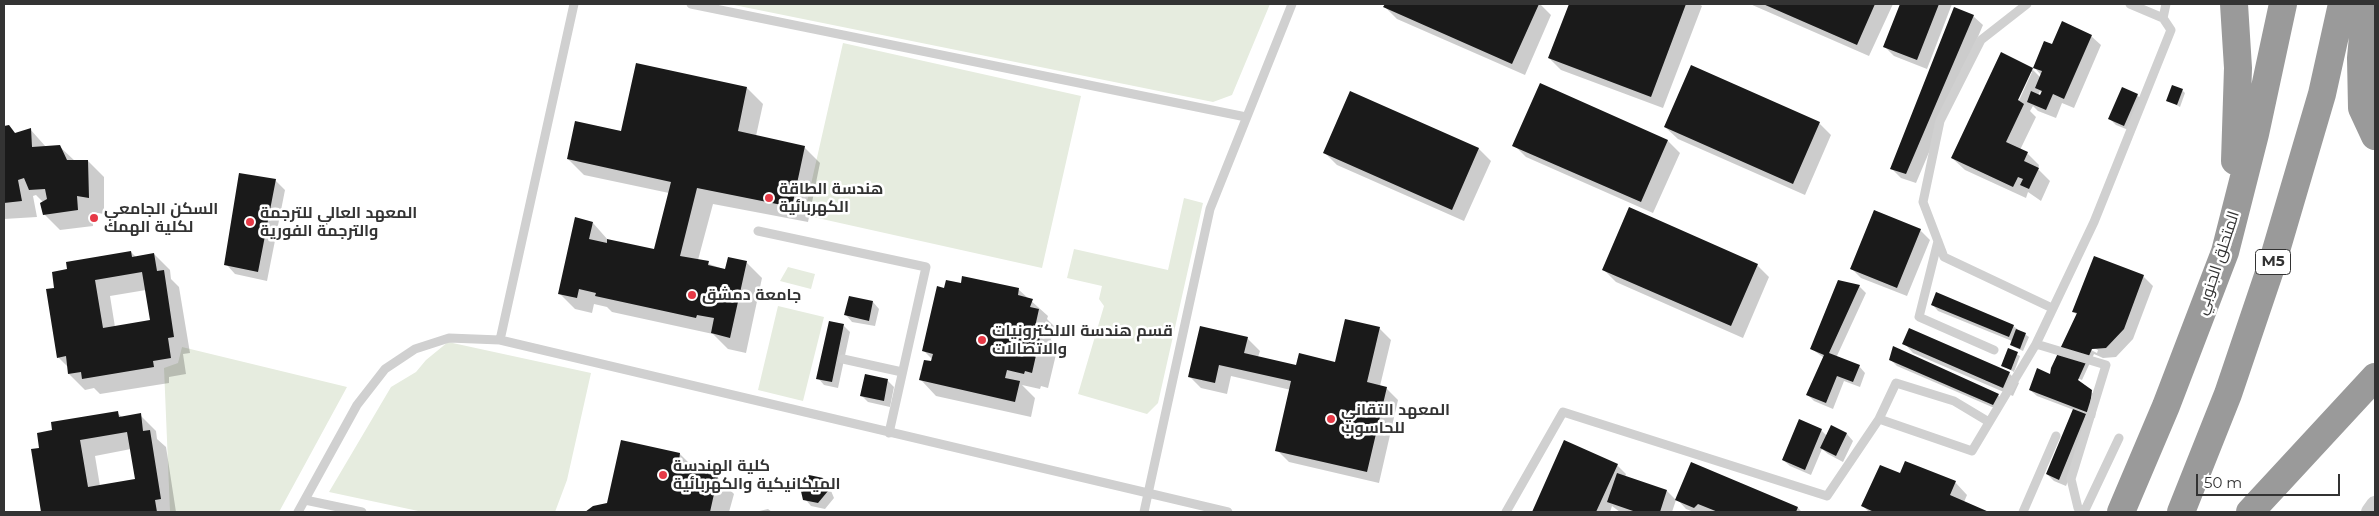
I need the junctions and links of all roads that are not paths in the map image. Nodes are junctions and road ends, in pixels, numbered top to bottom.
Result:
1 (574, 4) edge
2 (691, 4) edge
3 (1292, 4) edge
4 (2027, 4) edge
5 (2130, 4) edge
6 (2166, 4) edge
7 (2234, 4) edge
8 (2283, 4) edge
9 (2342, 4) edge
10 (2366, 4) edge
11 (2162, 18) junction
12 (1246, 117) junction
13 (2375, 136) edge
14 (758, 231) dead end
15 (1938, 241) junction
16 (2225, 252) junction
17 (2052, 308) junction
18 (500, 340) junction
19 (2036, 344) junction
20 (1994, 350) dead end
21 (844, 359) dead end
22 (902, 372) junction
23 (2375, 377) edge
24 (1879, 419) junction
25 (1989, 422) junction
26 (889, 433) junction
27 (2056, 436) dead end
28 (2119, 438) dead end
29 (1148, 494) junction
30 (305, 500) junction
31 (2375, 505) edge
32 (298, 512) edge
33 (362, 512) edge
34 (1144, 512) edge
35 (1228, 512) edge
36 (1506, 512) edge
37 (2024, 512) edge
38 (2085, 512) edge
39 (2121, 512) edge
40 (2181, 512) edge
41 (2250, 512) edge
42 (2370, 512) edge

1 - 18 lane
2 - 12 lane
3 - 12 lane
4 - 15 lane
5 - 11 lane
6 - 11 lane
7 - 16 highway
8 - 16 highway, المتحلق الجنوبي
9 - 40 highway, M5
10 - 13 highway
11 - 17 lane
12 - 29 lane
14 - 22 lane
15 - 17 lane
15 - 20 lane
16 - 39 highway, المتحلق الجنوبي
17 - 19 lane
18 - 26 lane
18 - 30 lane
19 - 25 lane
19 - 38 lane
21 - 22 lane
22 - 26 lane
23 - 41 highway
24 - 25 lane
24 - 25 lane
24 - 36 lane
26 - 29 lane
27 - 37 lane
28 - 38 lane
29 - 34 lane
29 - 35 lane
30 - 32 lane
30 - 33 lane
31 - 42 street

